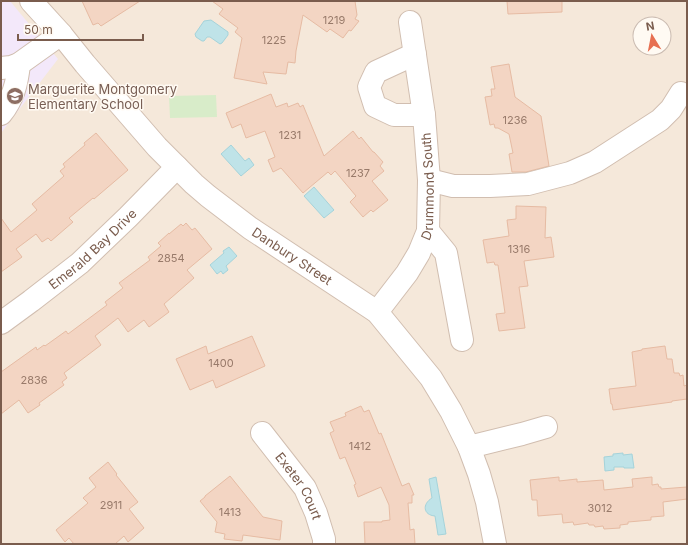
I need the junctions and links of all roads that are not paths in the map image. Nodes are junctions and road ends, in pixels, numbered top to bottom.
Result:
1 (31, 1) edge
2 (410, 22) dead end
3 (60, 34) junction
4 (415, 54) junction
5 (10, 66) edge
6 (681, 93) dead end
7 (1, 114) edge
8 (424, 115) junction
9 (177, 167) junction
10 (429, 180) junction
11 (428, 231) junction
12 (377, 312) junction
13 (1, 323) edge
14 (462, 340) dead end
15 (546, 427) dead end
16 (262, 432) dead end
17 (469, 447) junction
18 (324, 544) edge
19 (495, 544) edge

1 - 3 street, Danbury Street
2 - 4 street, Drummond South
3 - 5 street
3 - 9 street, Danbury Street
4 - 8 street, Drummond South
4 - 8 street
5 - 7 street
6 - 10 street
8 - 10 street, Drummond South
9 - 12 street, Danbury Street
9 - 13 street, Emerald Bay Drive
10 - 11 street, Drummond South
11 - 12 street, Drummond South
11 - 14 street
12 - 17 street, Danbury Street
15 - 17 street
16 - 18 street, Exeter Court
17 - 19 street, Danbury Street

